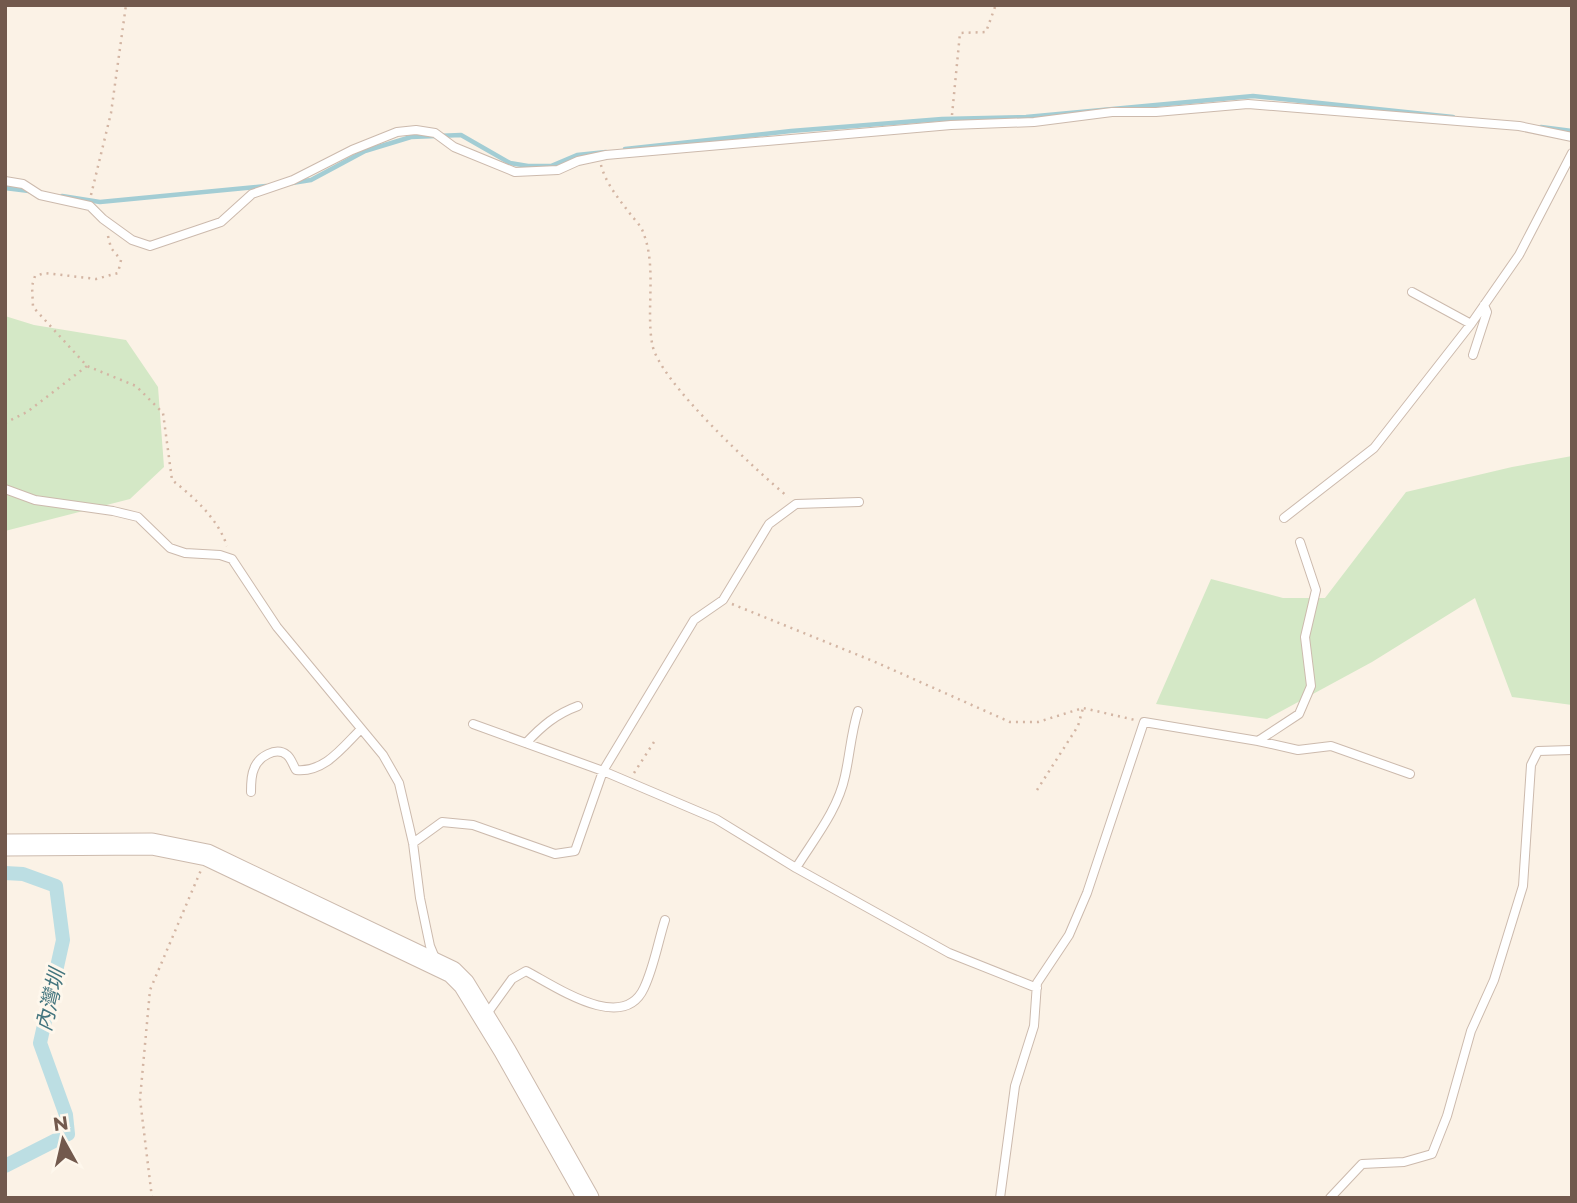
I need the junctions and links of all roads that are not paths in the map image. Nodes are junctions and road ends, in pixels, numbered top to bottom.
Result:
1 (1572, 137) edge
2 (1572, 153) edge
3 (5, 181) edge
4 (1412, 292) dead end
5 (1484, 305) junction
6 (1471, 324) junction
7 (1473, 355) dead end
8 (5, 489) edge
9 (859, 502) dead end
10 (1284, 518) dead end
11 (1300, 542) dead end
12 (578, 706) dead end
13 (858, 711) dead end
14 (473, 724) dead end
15 (361, 729) junction
16 (1258, 741) junction
17 (526, 743) junction
18 (1572, 750) edge
19 (603, 771) junction
20 (1410, 774) dead end
21 (251, 792) dead end
22 (413, 843) junction
23 (5, 845) edge
24 (796, 868) junction
25 (665, 920) dead end
26 (437, 964) junction
27 (1037, 988) junction
28 (485, 1017) junction
29 (588, 1198) edge
30 (1000, 1198) edge
31 (1330, 1198) edge

1 - 3 lane
2 - 5 lane
4 - 6 lane
5 - 6 lane
5 - 7 lane
6 - 10 lane
8 - 15 lane
9 - 19 lane
11 - 16 lane
12 - 17 lane
13 - 24 lane
14 - 17 lane
15 - 21 lane
15 - 22 lane
16 - 20 lane
16 - 27 lane
17 - 19 lane
18 - 31 lane
19 - 22 lane
19 - 24 lane
22 - 26 lane
23 - 26 street
24 - 27 lane
25 - 28 lane
26 - 28 street
27 - 30 lane
28 - 29 street

